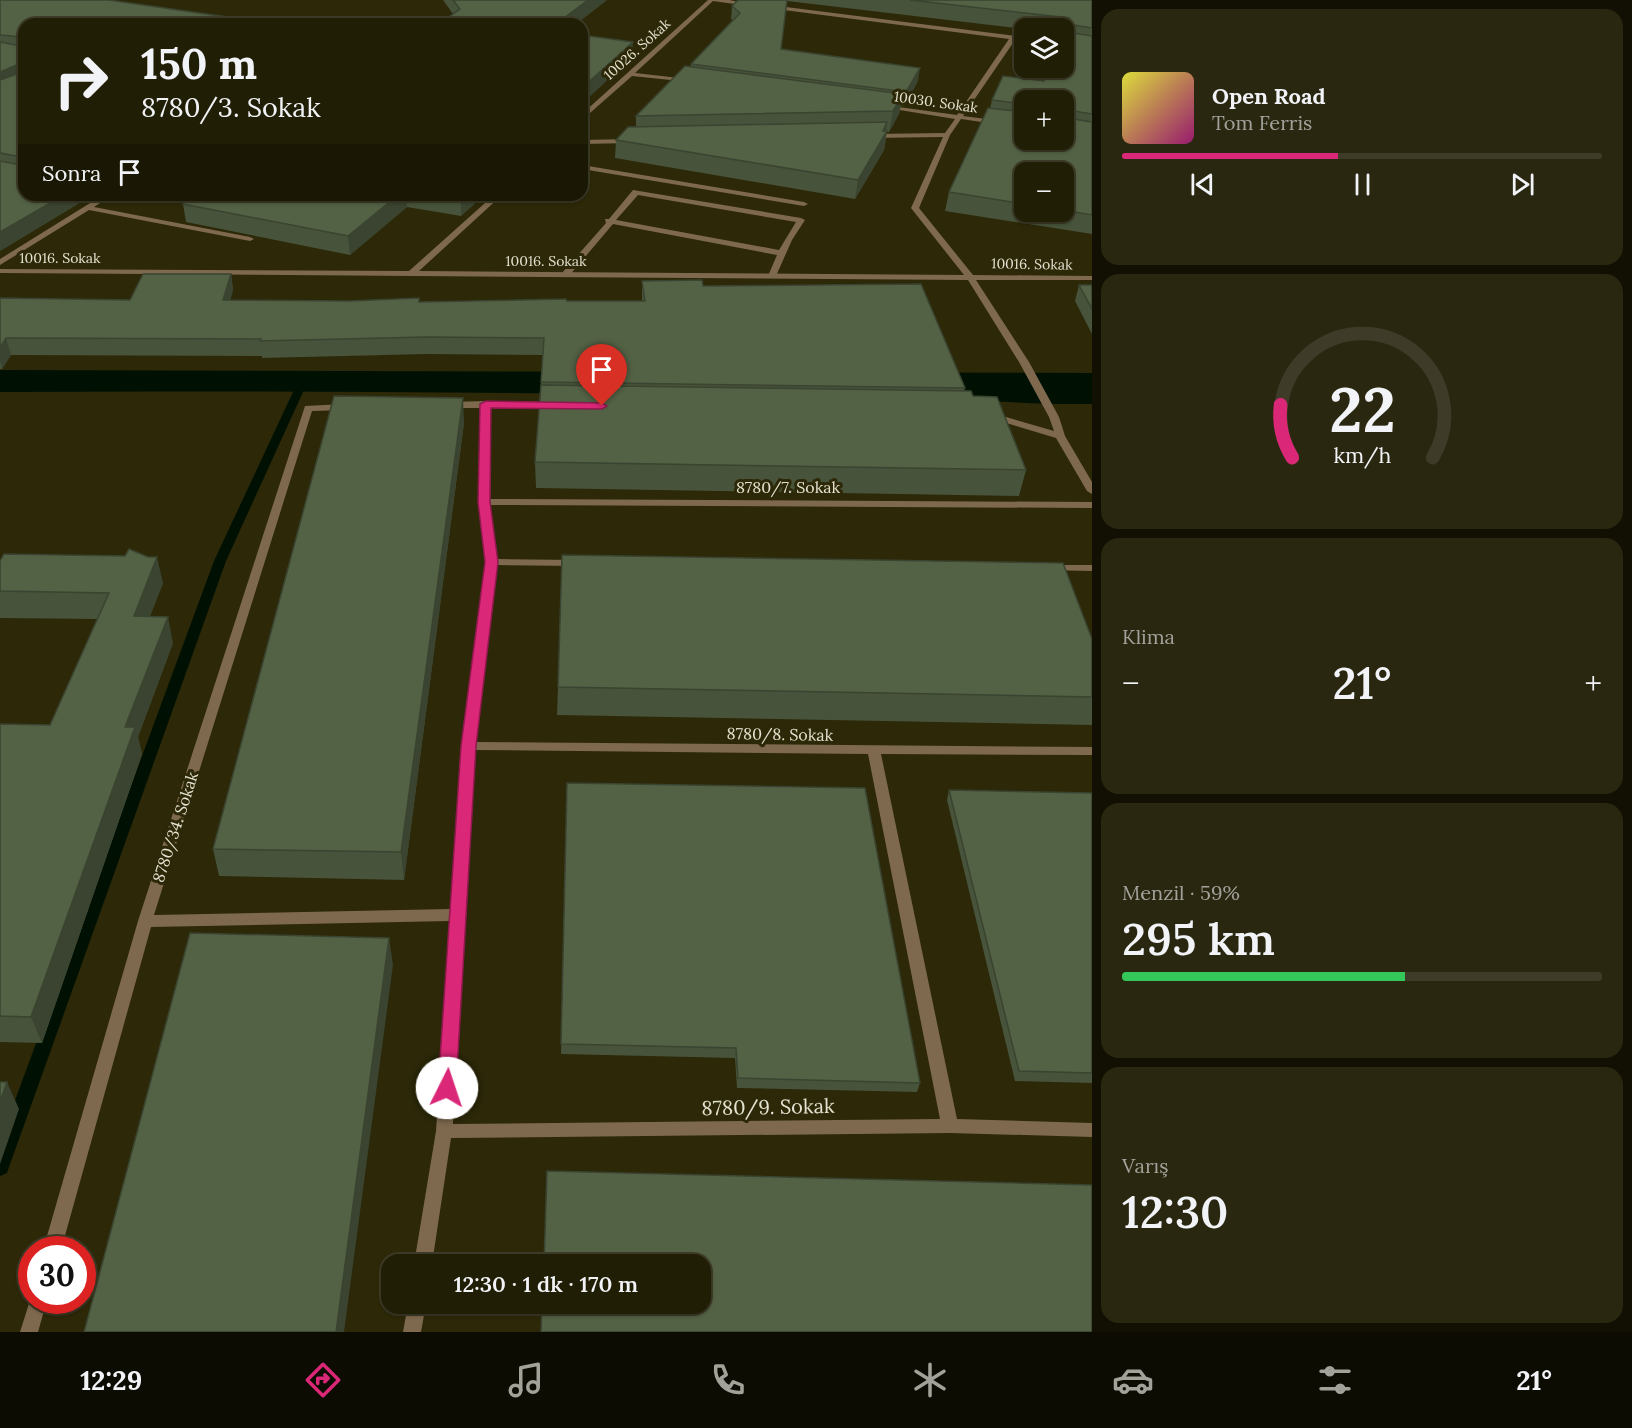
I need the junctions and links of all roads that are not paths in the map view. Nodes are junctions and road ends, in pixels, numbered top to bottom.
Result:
1 (712, 0) edge
2 (1013, 38) joint
3 (630, 74) junction
4 (701, 83) edge
5 (877, 106) edge
6 (588, 112) edge
7 (960, 117) junction
8 (1014, 125) edge
9 (947, 135) junction
10 (865, 137) edge
11 (641, 141) edge
12 (588, 142) edge
13 (588, 168) edge
14 (99, 201) edge
15 (491, 201) edge
16 (804, 204) dead end
17 (88, 208) junction
18 (608, 221) junction
19 (250, 239) edge
20 (782, 253) junction
21 (0, 263) edge
22 (0, 271) edge
23 (411, 274) junction
24 (565, 275) junction
25 (771, 276) junction
26 (970, 277) junction
27 (1092, 278) edge
28 (486, 404) junction
29 (438, 405) edge
30 (569, 406) edge
31 (356, 407) edge
32 (973, 411) edge
33 (1060, 436) junction
34 (1092, 490) edge
35 (484, 502) junction
36 (1092, 505) edge
37 (492, 562) junction
38 (586, 563) edge
39 (1033, 567) edge
40 (1092, 568) edge
41 (469, 746) junction
42 (874, 751) junction
43 (1092, 751) edge
44 (458, 915) junction
45 (146, 921) junction
46 (950, 1126) junction
47 (1092, 1130) edge
48 (444, 1131) junction
49 (56, 1236) edge
50 (425, 1254) edge
51 (34, 1314) edge
52 (415, 1314) edge
53 (29, 1332) edge
54 (412, 1332) edge

1 - 2 street, 10026. Sokak
1 - 3 street, 10026. Sokak
2 - 7 street
3 - 4 street
3 - 6 street, 10026. Sokak
5 - 7 street, 10030. Sokak
7 - 8 street, 10030. Sokak
7 - 9 street
9 - 10 street
9 - 26 street
11 - 12 street
13 - 16 street
14 - 17 street
15 - 23 street
17 - 19 street
17 - 21 street
18 - 20 street
18 - 20 street
18 - 24 street
20 - 25 street
22 - 23 street, 10016. Sokak
23 - 24 street, 10016. Sokak
24 - 25 street, 10016. Sokak
25 - 26 street, 10016. Sokak
26 - 27 street, 10016. Sokak
26 - 33 street
28 - 29 street
28 - 30 street
28 - 35 street
31 - 45 street, 8780/34. Sokak
32 - 33 street
33 - 34 street
35 - 36 street, 8780/7. Sokak
35 - 37 street
37 - 38 street
37 - 41 street
39 - 40 street
41 - 42 street, 8780/8. Sokak
41 - 44 street
42 - 43 street, 8780/8. Sokak
42 - 46 street
44 - 45 street
44 - 48 street
45 - 49 street, 8780/34. Sokak
46 - 47 street, 8780/9. Sokak
46 - 48 street, 8780/9. Sokak
48 - 50 street
51 - 53 street
52 - 54 street

